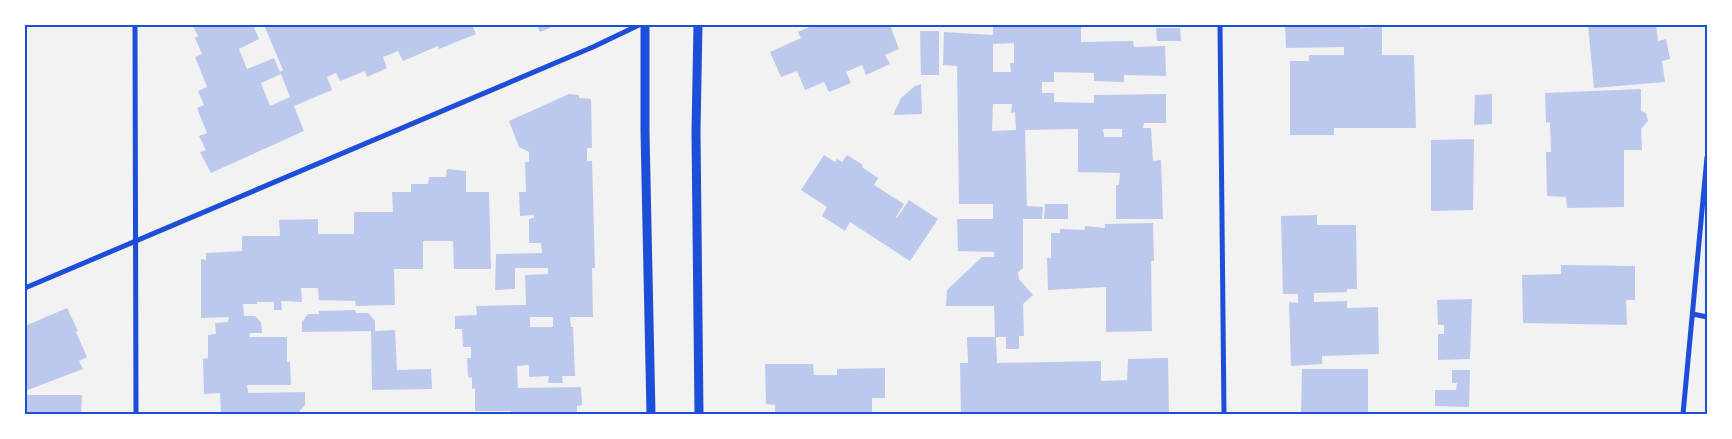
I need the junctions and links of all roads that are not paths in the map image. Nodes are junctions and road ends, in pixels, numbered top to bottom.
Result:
1 (135, 25) edge
2 (639, 25) edge
3 (645, 25) edge
4 (698, 25) edge
5 (1220, 25) edge
6 (1707, 158) edge
7 (1700, 236) junction
8 (1707, 237) edge
9 (136, 241) junction
10 (25, 288) edge
11 (1693, 314) junction
12 (1707, 317) edge
13 (136, 414) edge
14 (651, 414) edge
15 (699, 414) edge
16 (1224, 414) edge
17 (1683, 414) edge

1 - 9 street
2 - 9 street
3 - 14 street
4 - 15 street
5 - 16 street
6 - 7 street
7 - 8 street
7 - 11 street
9 - 10 street
9 - 13 street
11 - 12 street
11 - 17 street

